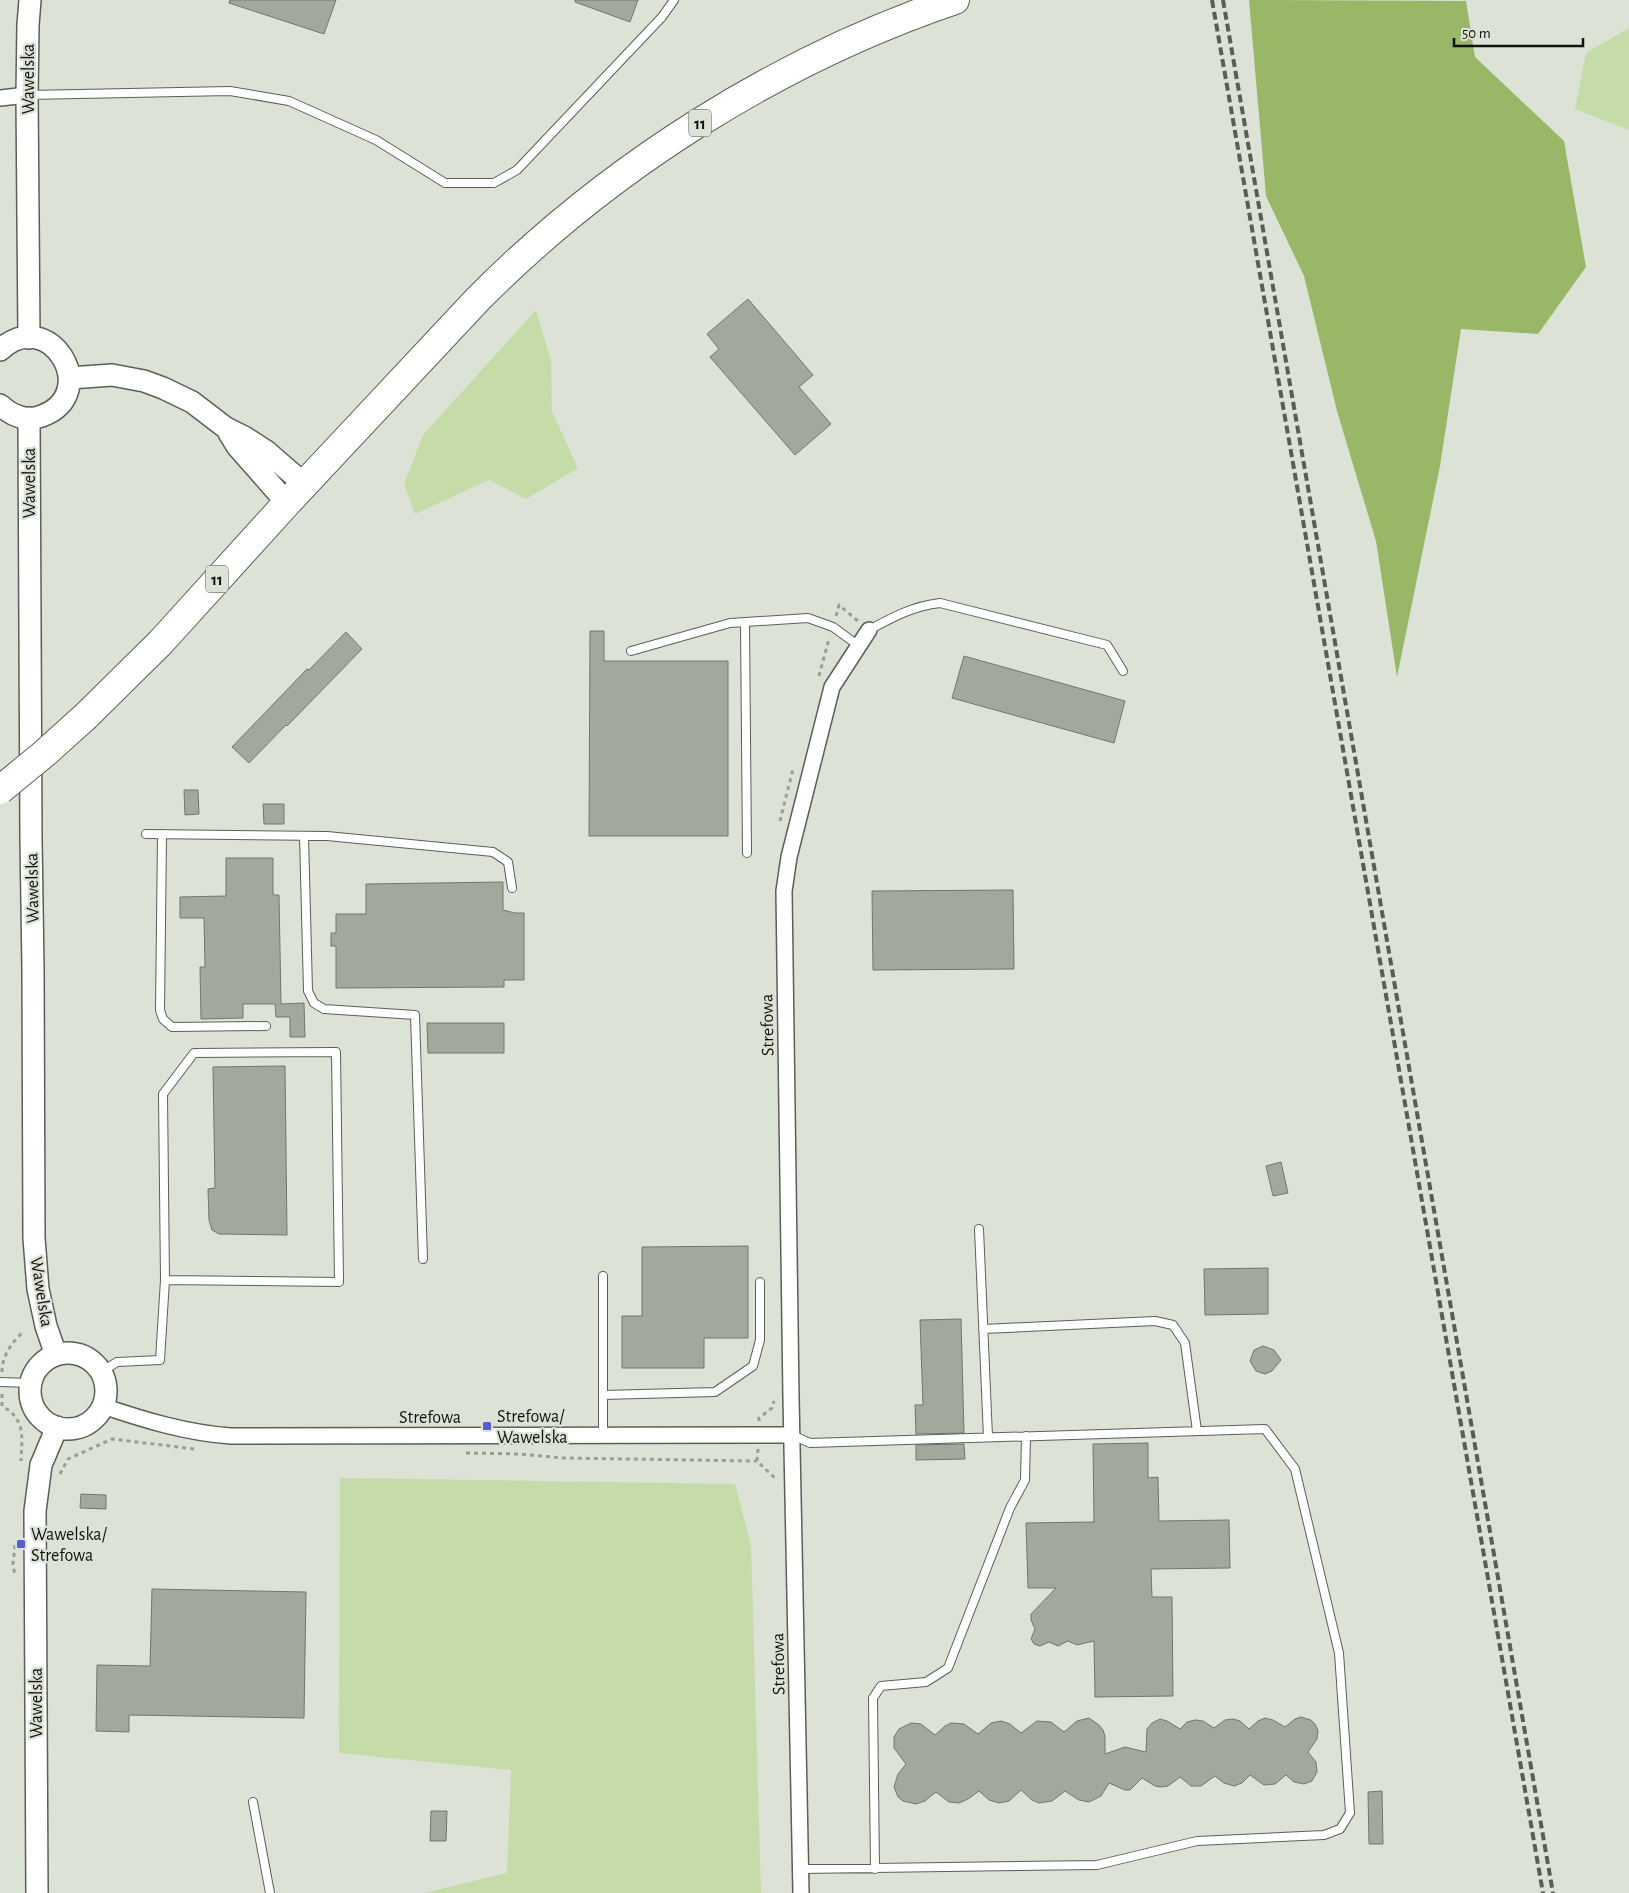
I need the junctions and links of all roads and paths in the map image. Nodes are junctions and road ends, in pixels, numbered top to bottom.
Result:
1 (30, 0) edge
2 (674, 0) edge
3 (955, 0) edge
4 (27, 95) junction
5 (0, 98) edge
6 (29, 338) junction
7 (0, 350) edge
8 (70, 378) junction
9 (0, 406) edge
10 (29, 418) junction
11 (295, 493) junction
12 (745, 622) junction
13 (869, 630) joint
14 (859, 646) junction
15 (631, 651) dead end
16 (1123, 671) dead end
17 (0, 790) edge
18 (146, 834) dead end
19 (162, 834) junction
20 (304, 836) junction
21 (747, 854) dead end
22 (512, 888) dead end
23 (266, 1026) dead end
24 (980, 1229) dead end
25 (423, 1259) dead end
26 (603, 1276) dead end
27 (165, 1280) junction
28 (760, 1282) dead end
29 (984, 1329) junction
30 (56, 1355) junction
31 (101, 1372) junction
32 (0, 1382) edge
33 (31, 1383) junction
34 (603, 1395) junction
35 (103, 1406) junction
36 (57, 1427) junction
37 (1197, 1431) junction
38 (603, 1435) junction
39 (792, 1435) junction
40 (1026, 1436) junction
41 (988, 1438) junction
42 (204, 1450) dead end
43 (463, 1453) dead end
44 (758, 1461) dead end
45 (56, 1480) dead end
46 (253, 1802) dead end
47 (801, 1869) junction
48 (875, 1869) junction
49 (36, 1893) edge
50 (270, 1893) edge
51 (801, 1893) edge

1 - 4 street, Wawelska
2 - 4 lane
3 - 11 highway, 11
4 - 5 street
4 - 6 street, Wawelska
6 - 7 street
6 - 8 street
8 - 10 street
8 - 11 street
9 - 10 street
10 - 30 street, Wawelska
11 - 17 highway, 11, bridge
12 - 14 lane
12 - 15 lane
12 - 21 lane
13 - 14 street, Strefowa
13 - 16 lane
14 - 39 street, Strefowa
18 - 19 lane
19 - 20 lane
19 - 23 lane
20 - 22 lane
20 - 25 lane
24 - 29 lane
26 - 34 lane
27 - 27 lane
27 - 31 lane
28 - 34 lane
29 - 37 lane
29 - 41 lane
30 - 31 street
30 - 33 street
31 - 35 street
32 - 33 lane
33 - 36 street
34 - 38 lane
35 - 36 street
35 - 38 street, Strefowa
36 - 49 street, Wawelska
37 - 40 lane
37 - 48 lane
38 - 39 street, Strefowa
39 - 41 lane
39 - 47 street, Strefowa
40 - 41 lane
40 - 48 lane
42 - 45 path
43 - 44 path
46 - 50 lane
47 - 48 lane
47 - 51 street, Strefowa

